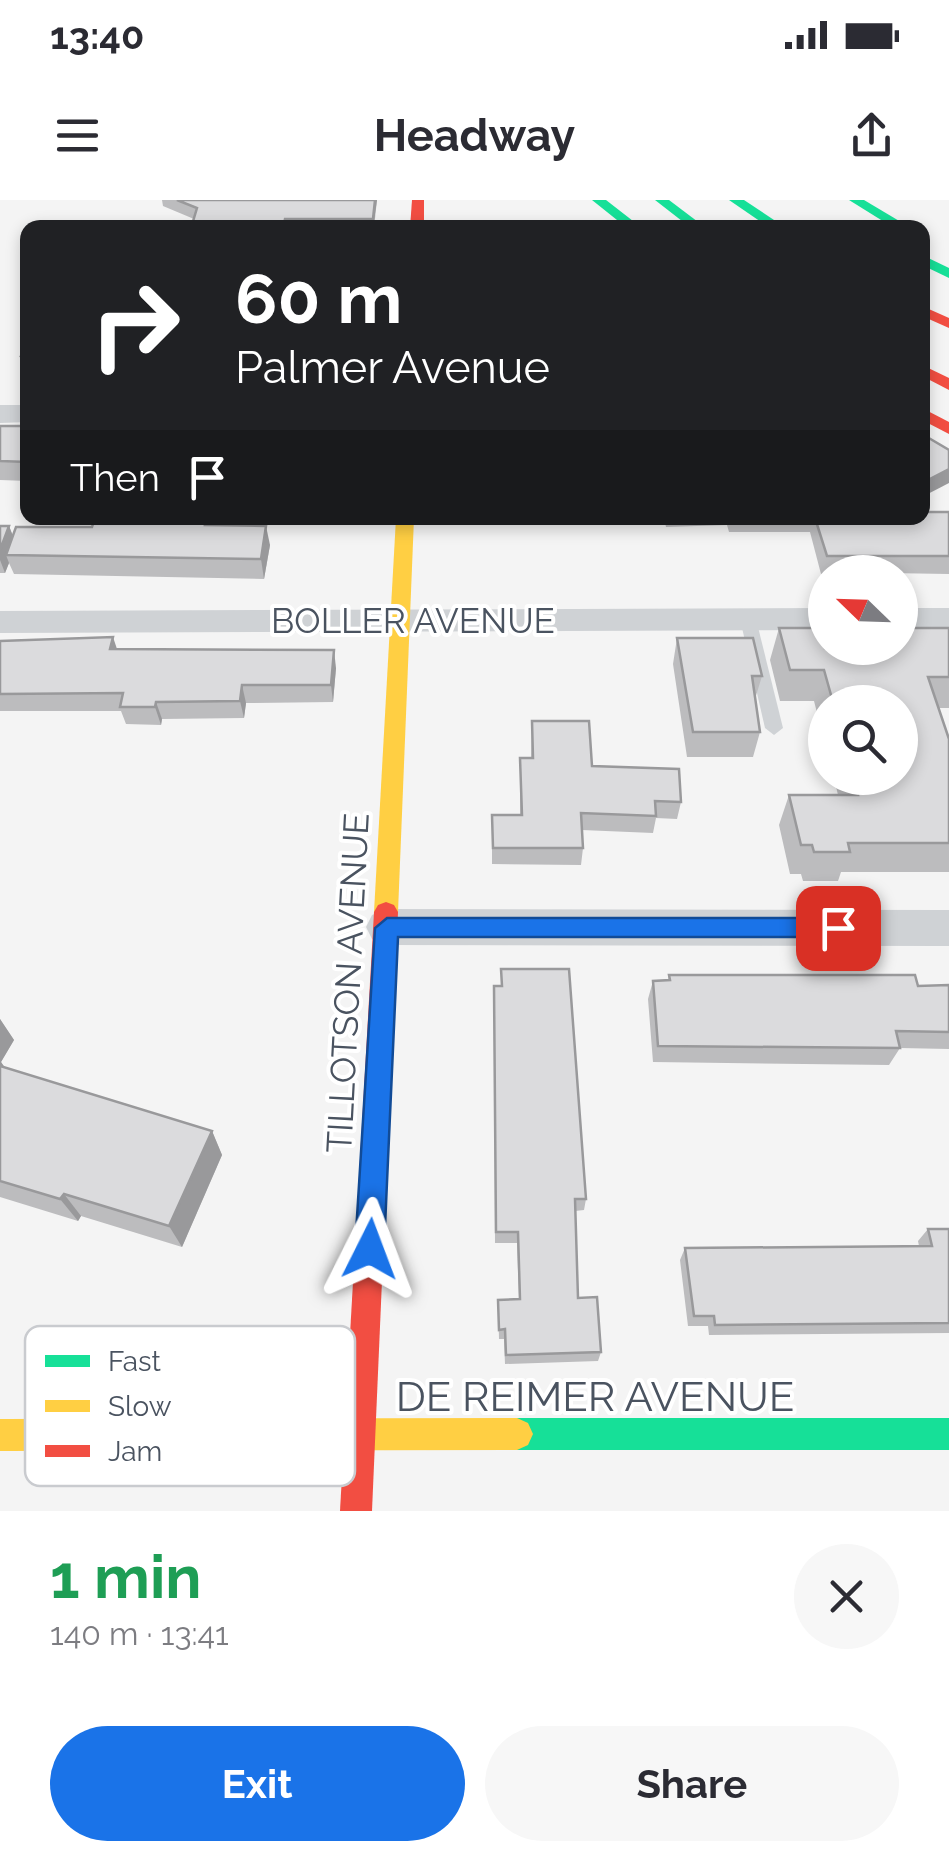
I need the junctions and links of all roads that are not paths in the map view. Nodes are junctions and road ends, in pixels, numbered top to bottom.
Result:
1 (598, 200) edge
2 (661, 200) edge
3 (735, 200) edge
4 (856, 200) edge
5 (831, 208) dead end
6 (625, 220) edge
7 (689, 220) edge
8 (767, 220) edge
9 (853, 220) edge
10 (894, 220) edge
11 (930, 245) edge
12 (949, 274) edge
13 (404, 525) edge
14 (748, 619) junction
15 (808, 619) edge
16 (918, 619) edge
17 (949, 619) edge
18 (0, 622) edge
19 (402, 622) junction
20 (774, 728) dead end
21 (387, 928) junction
22 (949, 928) edge
23 (355, 1433) edge
24 (361, 1433) junction
25 (949, 1434) edge
26 (0, 1435) edge
27 (25, 1435) edge
28 (356, 1511) edge

1 - 6 main road
2 - 7 main road
3 - 8 main road
4 - 10 main road
5 - 9 main road
11 - 12 main road
13 - 19 main road, TILLOTSON AVENUE
14 - 15 street, BOLLER AVENUE
14 - 19 street, BOLLER AVENUE
14 - 20 lane
16 - 17 street
18 - 19 street, BOLLER AVENUE
19 - 21 main road, TILLOTSON AVENUE
21 - 22 street
21 - 24 main road, TILLOTSON AVENUE
23 - 24 main road, DE REIMER AVENUE
24 - 25 main road, DE REIMER AVENUE
24 - 28 main road, TILLOTSON AVENUE
26 - 27 main road, DE REIMER AVENUE

